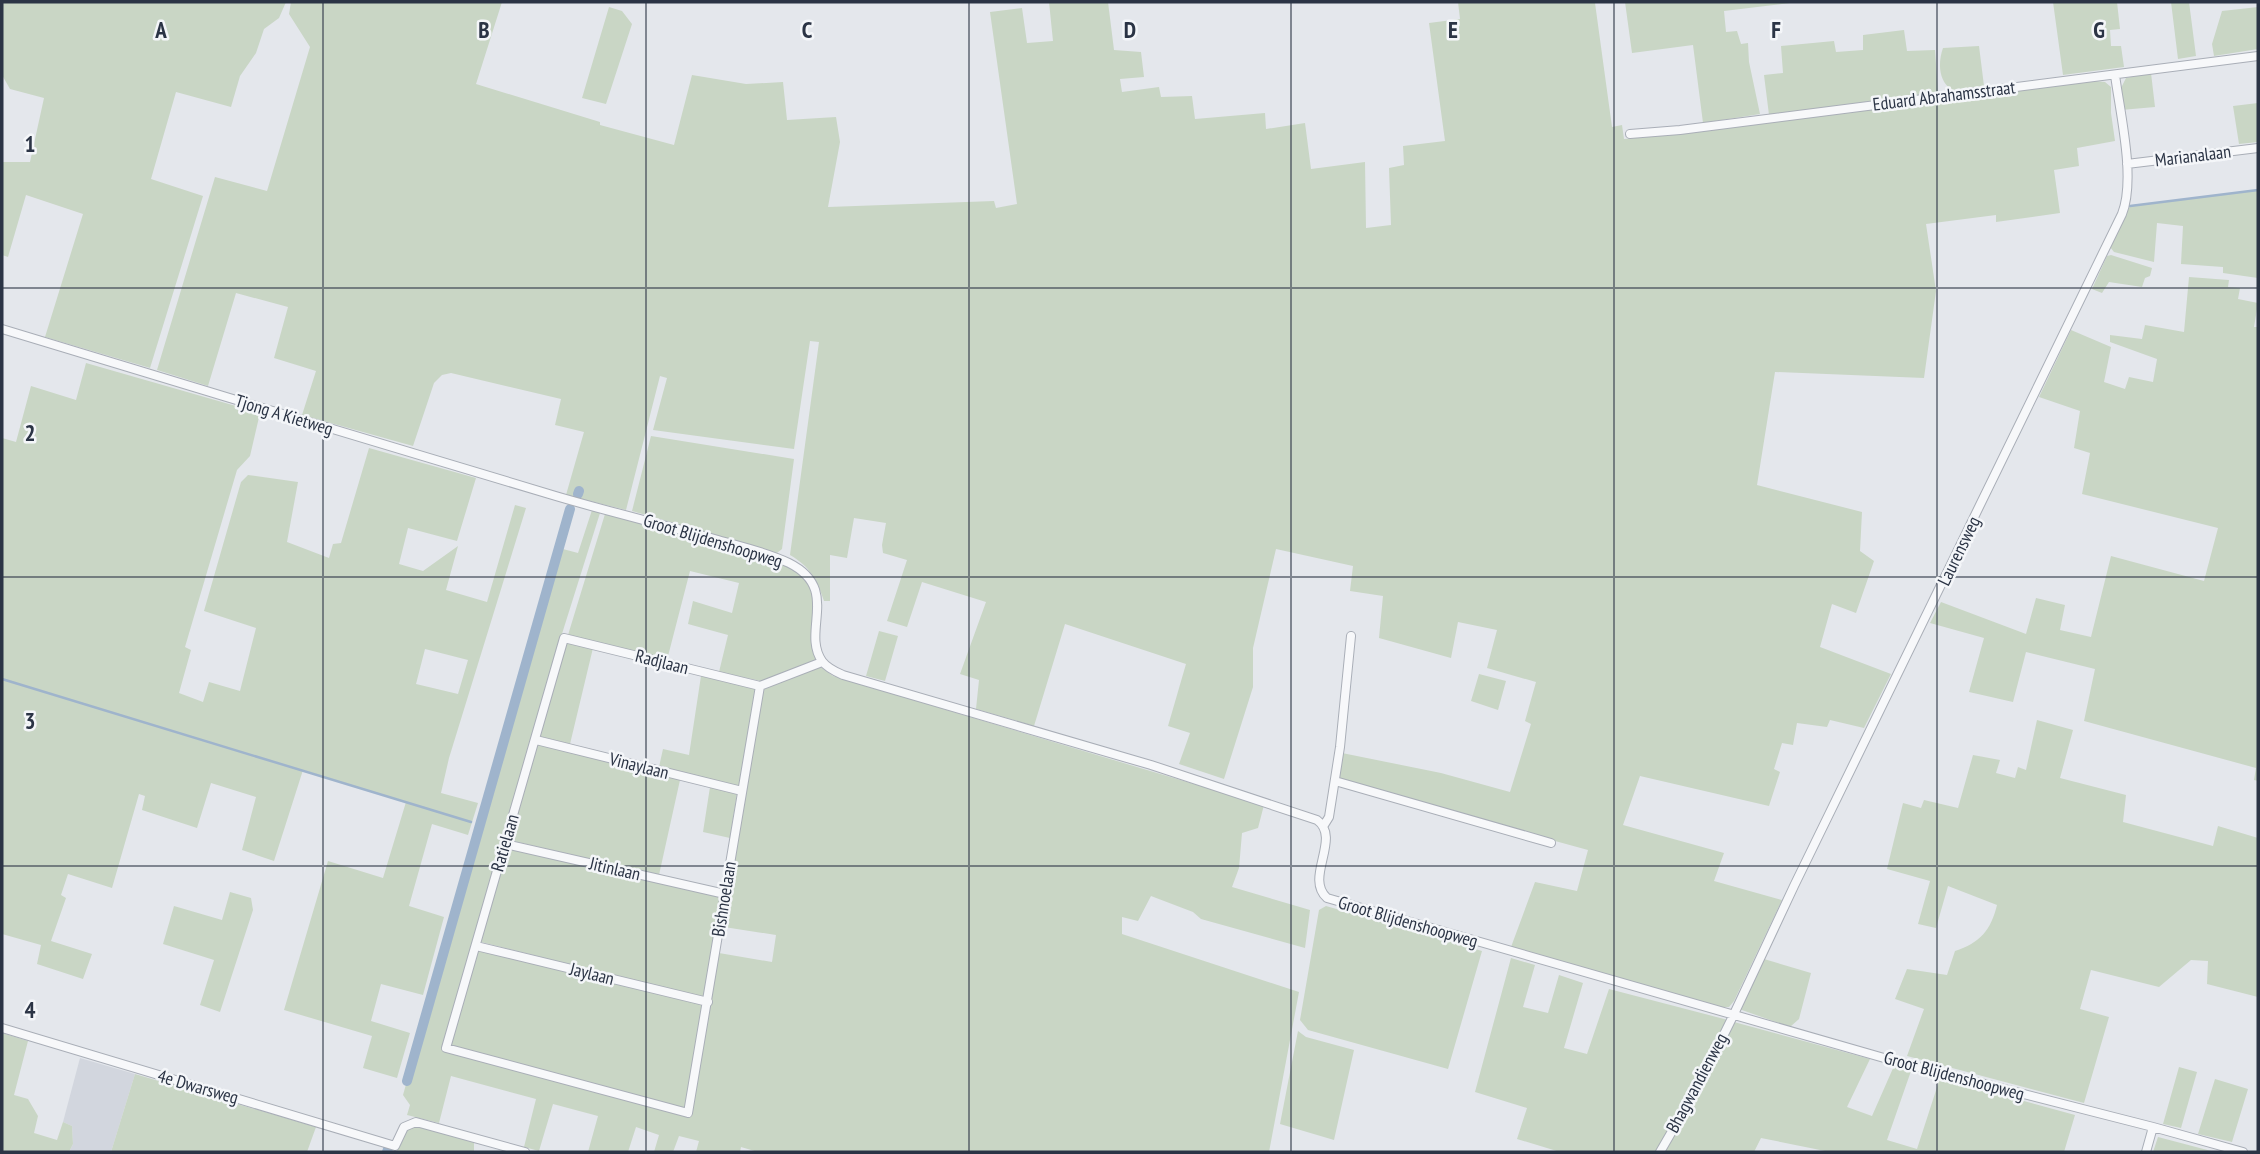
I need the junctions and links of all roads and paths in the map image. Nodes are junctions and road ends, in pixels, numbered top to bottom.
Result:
1 (2258, 56) edge
2 (2116, 75) junction
3 (1630, 134) dead end
4 (2258, 148) edge
5 (2127, 164) junction
6 (2, 329) edge
7 (567, 499) joint
8 (1352, 636) dead end
9 (564, 638) joint
10 (822, 662) junction
11 (760, 686) junction
12 (536, 740) junction
13 (1335, 781) junction
14 (741, 791) junction
15 (1324, 825) junction
16 (1551, 843) dead end
17 (505, 844) junction
18 (725, 894) junction
19 (476, 946) junction
20 (708, 1002) junction
21 (1734, 1014) junction
22 (2, 1028) edge
23 (688, 1112) joint
24 (2153, 1127) junction
25 (525, 1152) edge
26 (1660, 1152) edge
27 (2146, 1152) edge
28 (2243, 1152) edge

1 - 2 street, Eduard Abrahamsstraat
2 - 3 street, Eduard Abrahamsstraat
2 - 5 street, Laurensweg
4 - 5 street, Marianalaan
5 - 21 street, Laurensweg
6 - 7 street, Tjong A Kietweg
7 - 10 street, Groot Blijdenshoopweg
8 - 13 street
9 - 11 street, Radjlaan
9 - 12 street, Ratielaan
10 - 11 street
10 - 15 street
11 - 14 street, Bishnoelaan
12 - 14 street, Vinaylaan
12 - 17 street, Ratielaan
13 - 15 street
13 - 16 street
14 - 18 street, Bishnoelaan
15 - 21 street, Groot Blijdenshoopweg
17 - 18 street, Jitinlaan
17 - 19 street, Ratielaan
18 - 20 street, Bishnoelaan
19 - 20 street, Jaylaan
19 - 23 street, Ratielaan
20 - 23 street, Bishnoelaan
21 - 24 street, Groot Blijdenshoopweg
21 - 26 street, Bhagwandienweg
22 - 25 street, 4e Dwarsweg
24 - 27 street
24 - 28 street, Groot Blijdenshoopweg

